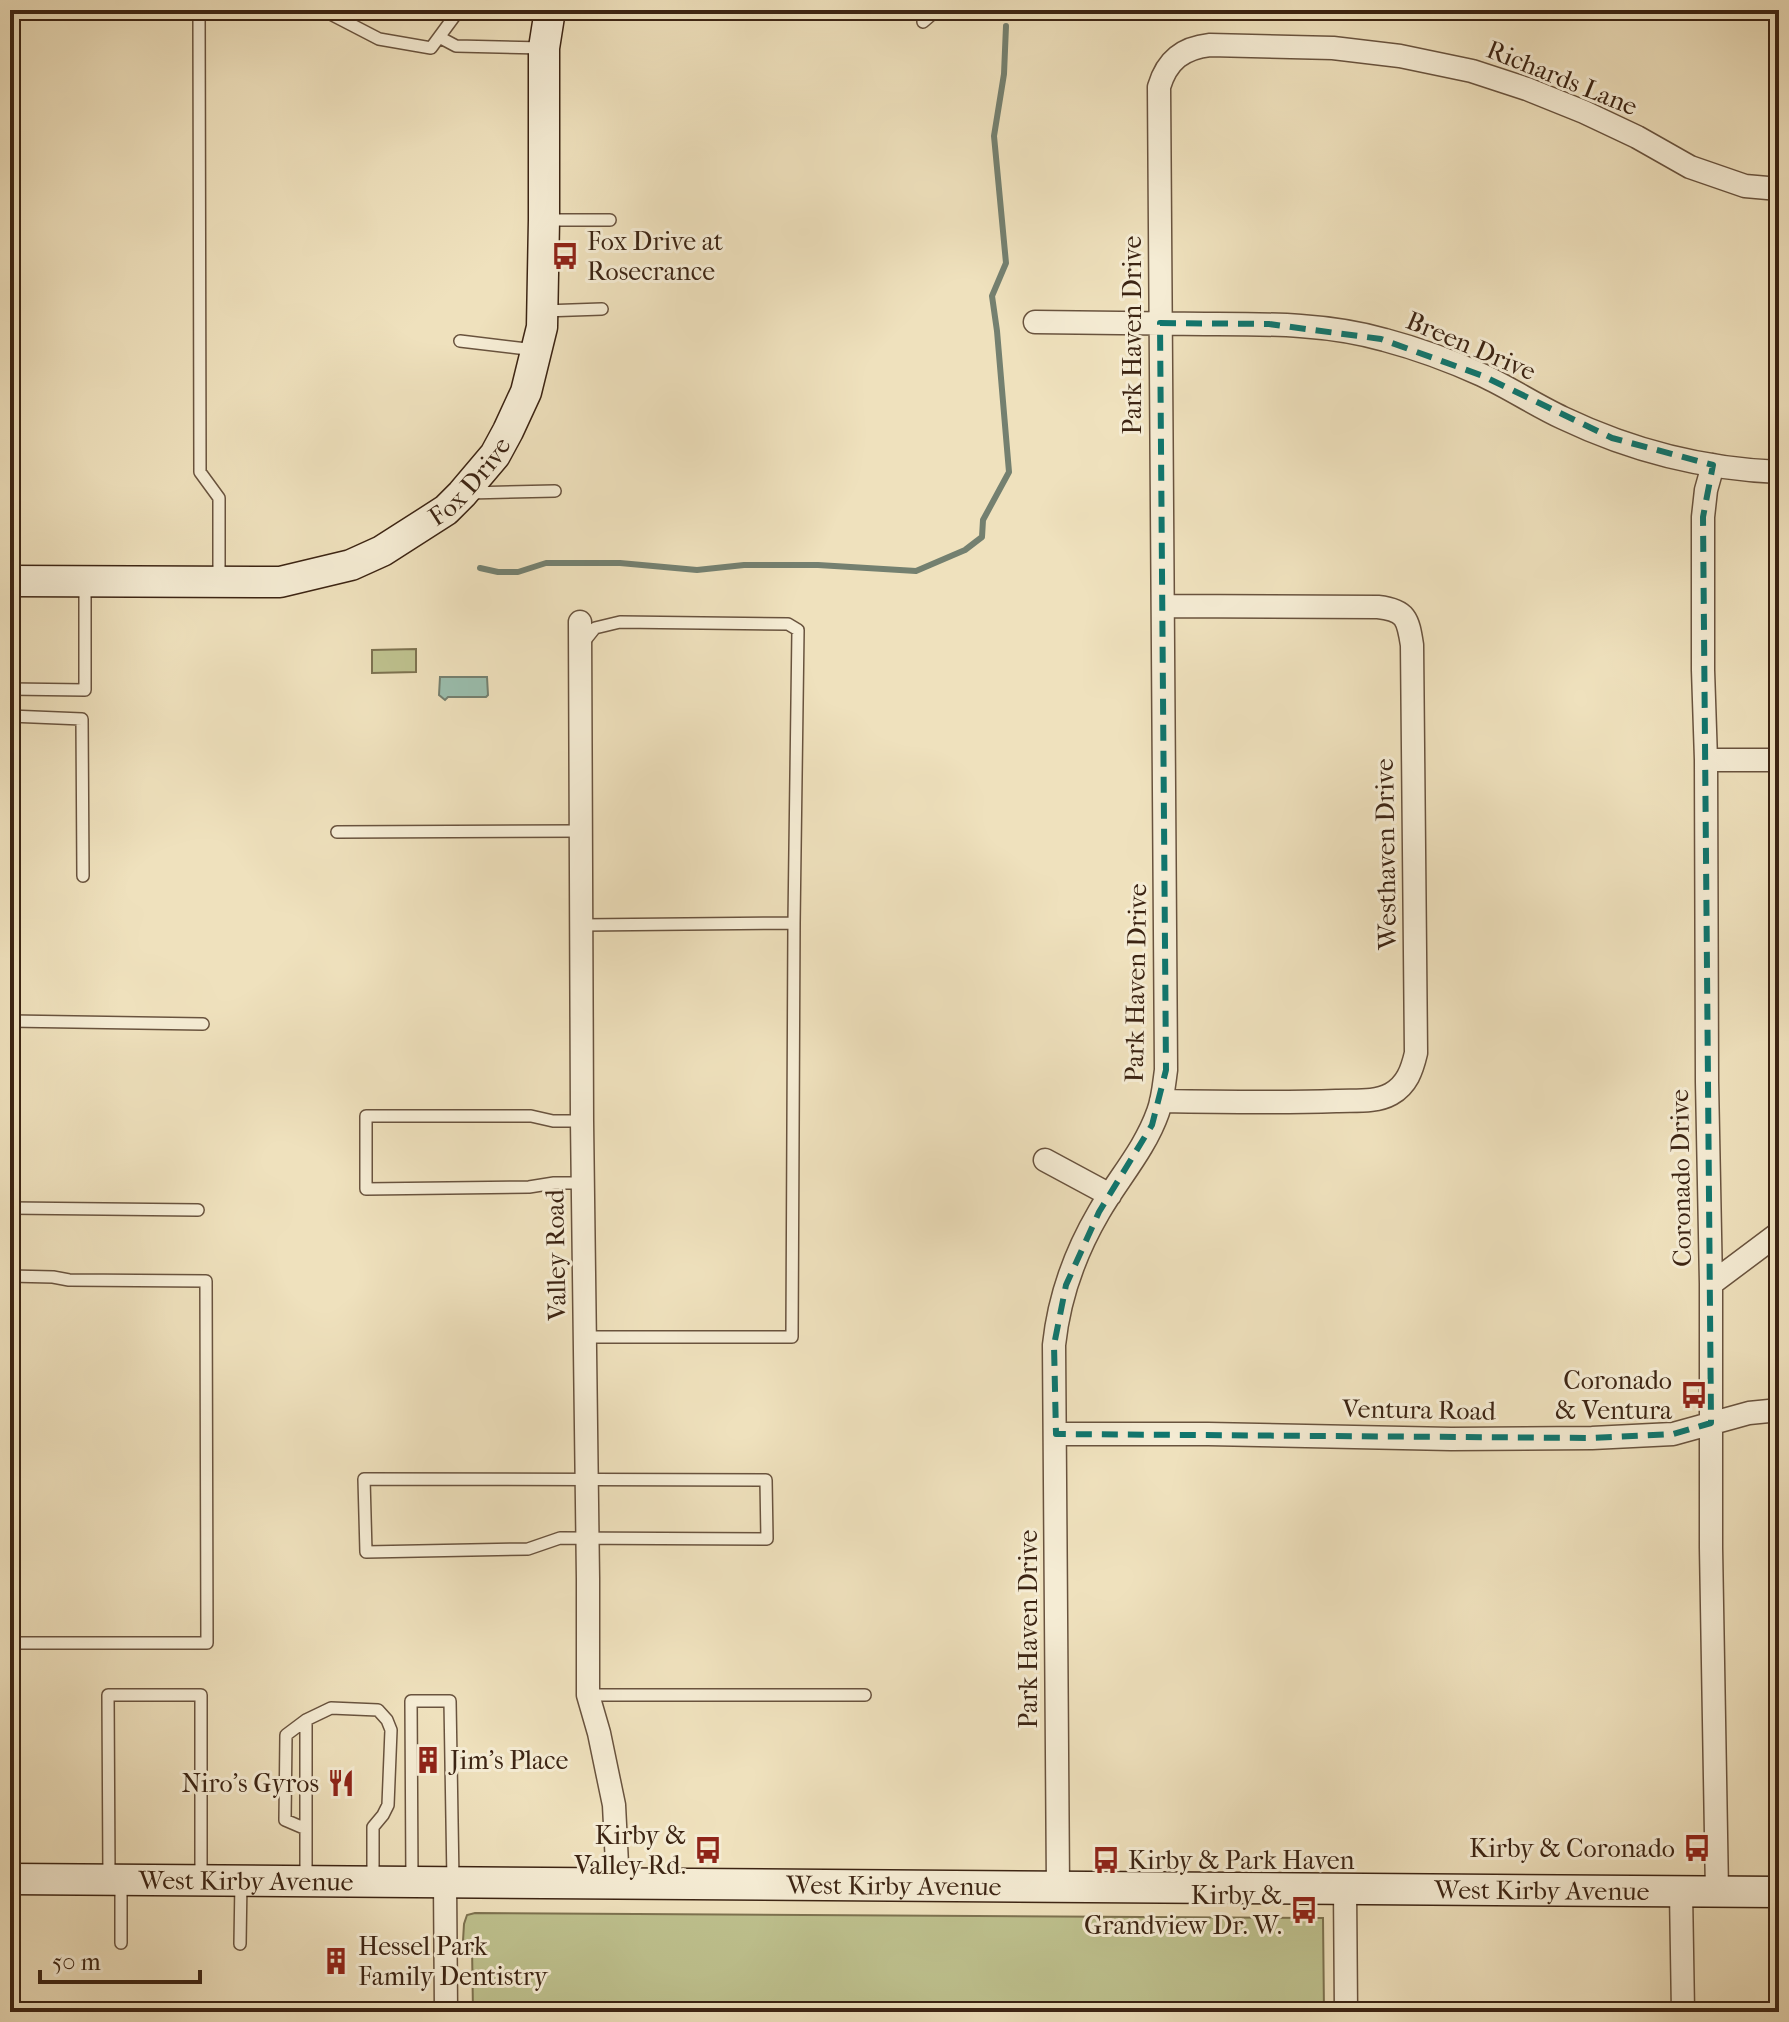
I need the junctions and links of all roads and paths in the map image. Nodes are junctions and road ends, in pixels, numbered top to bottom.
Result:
1 (199, 10) edge
2 (323, 10) edge
3 (459, 10) edge
4 (550, 10) edge
5 (937, 10) edge
6 (923, 22) dead end
7 (439, 37) junction
8 (544, 48) junction
9 (1174, 58) joint
10 (1779, 189) edge
11 (544, 220) junction
12 (610, 220) dead end
13 (602, 309) dead end
14 (542, 311) junction
15 (1035, 322) dead end
16 (1160, 323) junction
17 (460, 341) dead end
18 (536, 350) junction
19 (1713, 465) junction
20 (1779, 472) edge
21 (555, 491) dead end
22 (462, 494) junction
23 (10, 581) edge
24 (85, 581) junction
25 (219, 582) junction
26 (1164, 606) junction
27 (580, 622) dead end
28 (581, 645) junction
29 (10, 689) edge
30 (10, 716) edge
31 (1706, 760) junction
32 (1779, 760) edge
33 (581, 831) junction
34 (337, 832) dead end
35 (83, 876) dead end
36 (794, 923) junction
37 (582, 925) junction
38 (10, 1021) edge
39 (203, 1024) dead end
40 (1161, 1101) junction
41 (582, 1121) junction
42 (1045, 1160) dead end
43 (583, 1183) junction
44 (1110, 1195) junction
45 (10, 1208) edge
46 (198, 1210) dead end
47 (1779, 1233) edge
48 (10, 1276) edge
49 (1711, 1284) junction
50 (585, 1337) junction
51 (1779, 1410) edge
52 (1711, 1423) junction
53 (1056, 1434) junction
54 (585, 1479) junction
55 (586, 1538) junction
56 (10, 1643) edge
57 (588, 1695) junction
58 (865, 1695) dead end
59 (306, 1720) junction
60 (306, 1829) junction
61 (10, 1879) edge
62 (115, 1880) junction
63 (201, 1880) junction
64 (241, 1881) junction
65 (306, 1881) junction
66 (373, 1881) junction
67 (412, 1882) junction
68 (449, 1882) junction
69 (618, 1884) junction
70 (1058, 1887) junction
71 (1345, 1889) junction
72 (1681, 1892) junction
73 (1717, 1892) junction
74 (1779, 1892) edge
75 (121, 1943) dead end
76 (240, 1944) dead end
77 (446, 2012) edge
78 (1346, 2012) edge
79 (1683, 2012) edge

1 - 25 lane
2 - 7 lane
3 - 7 lane
4 - 8 main road, Fox Drive
5 - 6 lane
7 - 8 lane
8 - 11 main road, Fox Drive
9 - 10 street, Richards Lane
9 - 16 street, Park Haven Drive
11 - 12 lane
11 - 14 main road, Fox Drive
13 - 14 lane
14 - 18 main road, Fox Drive
15 - 16 street, Breen Drive
16 - 19 street, Breen Drive
16 - 26 street, Park Haven Drive
17 - 18 lane
18 - 22 main road, Fox Drive
19 - 20 street, Breen Drive
19 - 31 street, Coronado Drive
21 - 22 lane
22 - 25 main road, Fox Drive
23 - 24 main road, Fox Drive
24 - 25 main road, Fox Drive
24 - 29 lane
26 - 40 street, Park Haven Drive
26 - 40 street, Westhaven Drive
27 - 28 street, Valley Road
28 - 33 street, Valley Road
28 - 36 lane
30 - 35 lane
31 - 32 street
31 - 49 street, Coronado Drive
33 - 34 lane
33 - 37 street, Valley Road
36 - 37 lane
36 - 50 lane
37 - 41 street, Valley Road
38 - 39 lane
40 - 44 street, Park Haven Drive
41 - 43 street, Valley Road
41 - 43 lane
42 - 44 street
43 - 50 street, Valley Road
44 - 53 street, Park Haven Drive
45 - 46 lane
47 - 49 street
48 - 56 lane
49 - 52 street, Coronado Drive
50 - 54 street, Valley Road
51 - 52 street, Ventura Road
52 - 53 street, Ventura Road
52 - 73 street, Coronado Drive
53 - 70 street, Park Haven Drive
54 - 55 street, Valley Road
54 - 55 lane
54 - 55 lane
55 - 57 street, Valley Road
57 - 58 lane
57 - 69 street, Valley Road
59 - 60 lane
59 - 60 lane
59 - 66 lane
60 - 65 lane
61 - 62 main road, West Kirby Avenue
62 - 63 main road, West Kirby Avenue
62 - 63 lane
62 - 75 lane
63 - 64 main road, West Kirby Avenue
64 - 65 main road, West Kirby Avenue
64 - 76 lane
65 - 66 main road, West Kirby Avenue
66 - 67 main road, West Kirby Avenue
67 - 68 main road, West Kirby Avenue
67 - 68 lane
68 - 69 main road, West Kirby Avenue
68 - 77 street
69 - 70 main road, West Kirby Avenue
70 - 71 main road, West Kirby Avenue
71 - 72 main road, West Kirby Avenue
71 - 78 street
72 - 73 main road, West Kirby Avenue
72 - 79 street
73 - 74 main road, West Kirby Avenue

